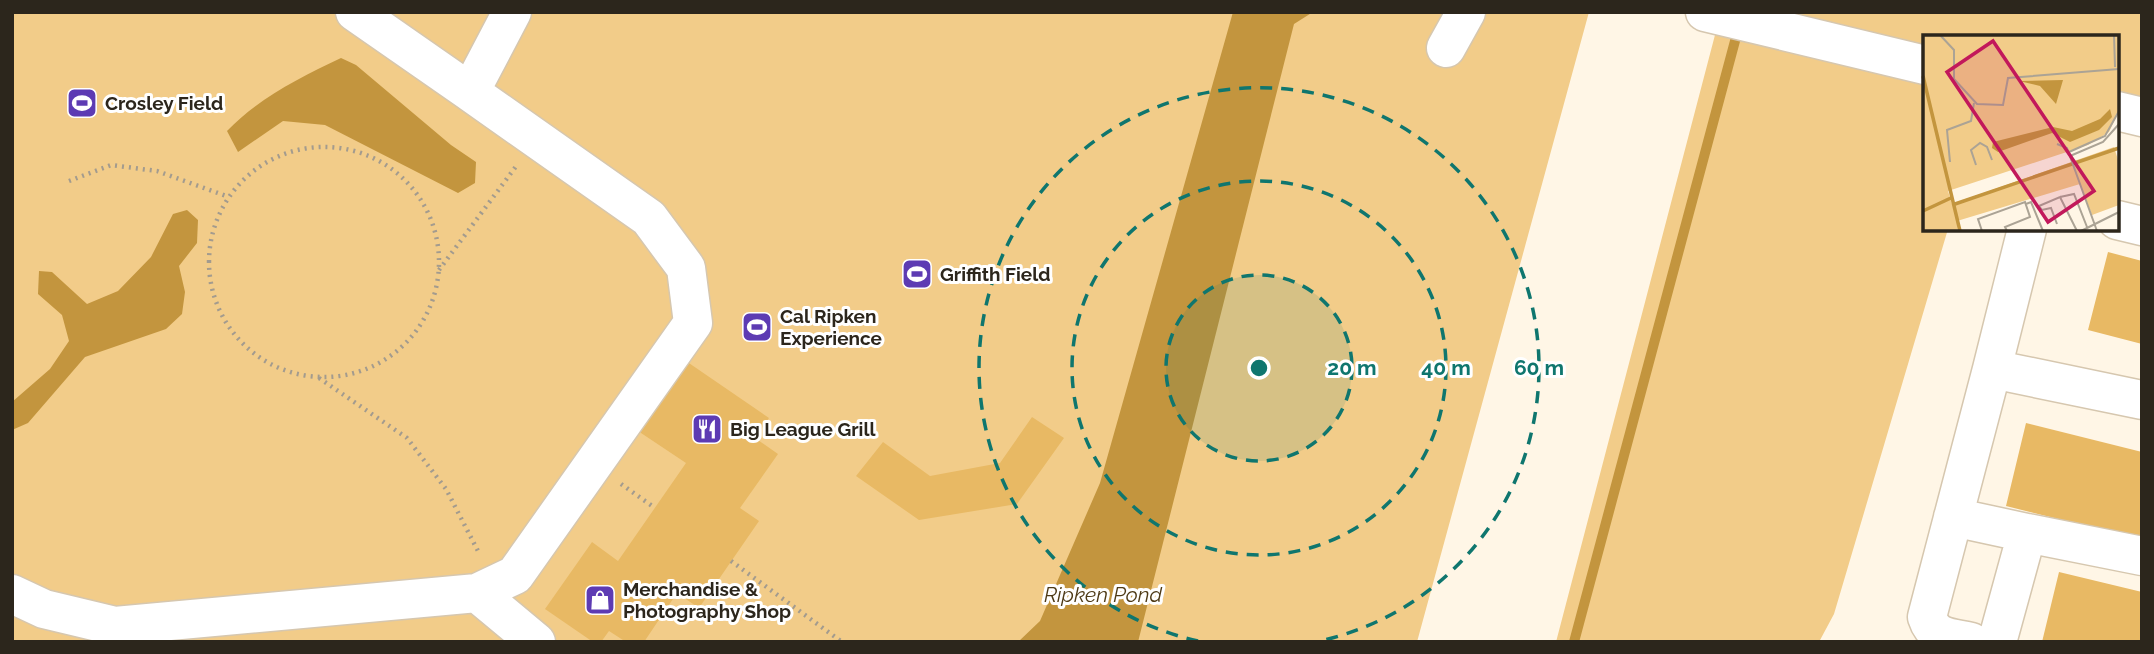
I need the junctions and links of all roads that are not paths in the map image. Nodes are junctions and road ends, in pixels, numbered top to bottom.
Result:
1 (355, 12) edge
2 (512, 12) edge
3 (1466, 12) edge
4 (1705, 12) edge
5 (1446, 48) dead end
6 (1923, 65) edge
7 (470, 92) junction
8 (2119, 111) edge
9 (2142, 117) edge
10 (2119, 220) edge
11 (2142, 226) edge
12 (2026, 231) edge
13 (1992, 369) junction
14 (2142, 400) edge
15 (1953, 517) junction
16 (2027, 533) junction
17 (2142, 556) edge
18 (478, 593) junction
19 (12, 594) edge
20 (536, 642) edge
21 (1970, 642) edge
22 (1993, 642) edge

1 - 7 street
2 - 7 street
3 - 5 street
4 - 6 street
7 - 18 street
8 - 9 street
10 - 11 street
12 - 13 street
13 - 14 street
13 - 15 street
15 - 16 street
15 - 21 street
16 - 17 street
16 - 22 street
18 - 19 street
18 - 20 street

